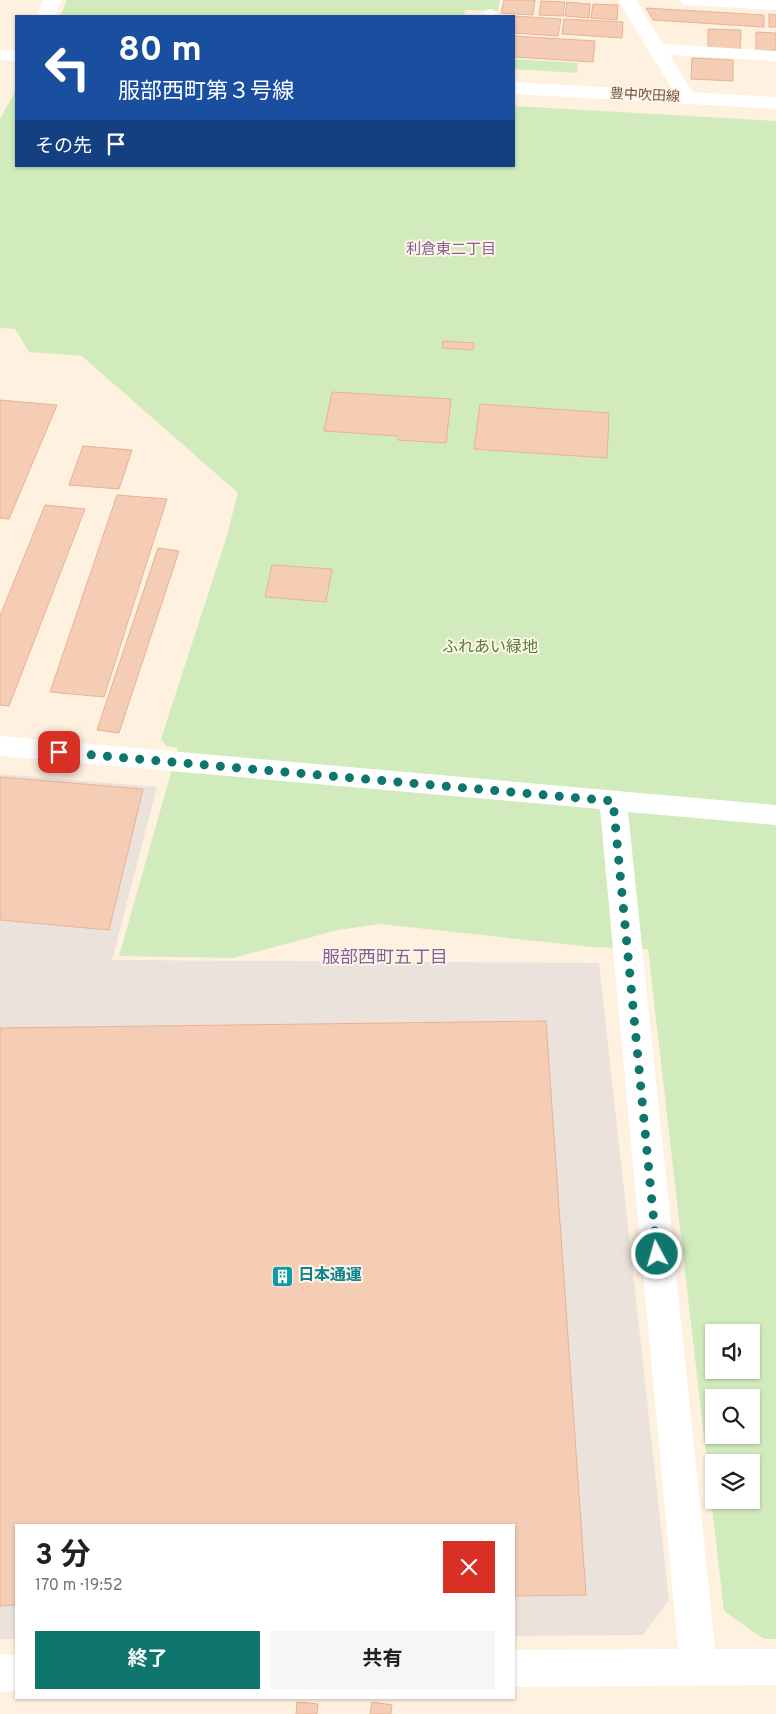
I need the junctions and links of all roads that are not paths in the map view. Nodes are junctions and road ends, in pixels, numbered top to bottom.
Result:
1 (52, 0) edge
2 (627, 0) edge
3 (689, 0) edge
4 (776, 4) edge
5 (46, 15) edge
6 (658, 49) junction
7 (0, 55) edge
8 (15, 56) edge
9 (776, 56) edge
10 (515, 88) edge
11 (688, 98) junction
12 (776, 103) edge
13 (0, 746) edge
14 (613, 801) junction
15 (776, 815) edge
16 (776, 1667) edge
17 (698, 1668) junction
18 (515, 1669) edge
19 (0, 1673) edge
20 (15, 1673) edge

1 - 5 street
2 - 6 street
3 - 4 street
6 - 9 street
6 - 11 street
7 - 8 street
10 - 11 street, 豊中吹田線
11 - 12 street, 豊中吹田線
13 - 14 street
14 - 15 street
14 - 17 street
16 - 17 street
17 - 18 street
19 - 20 street

